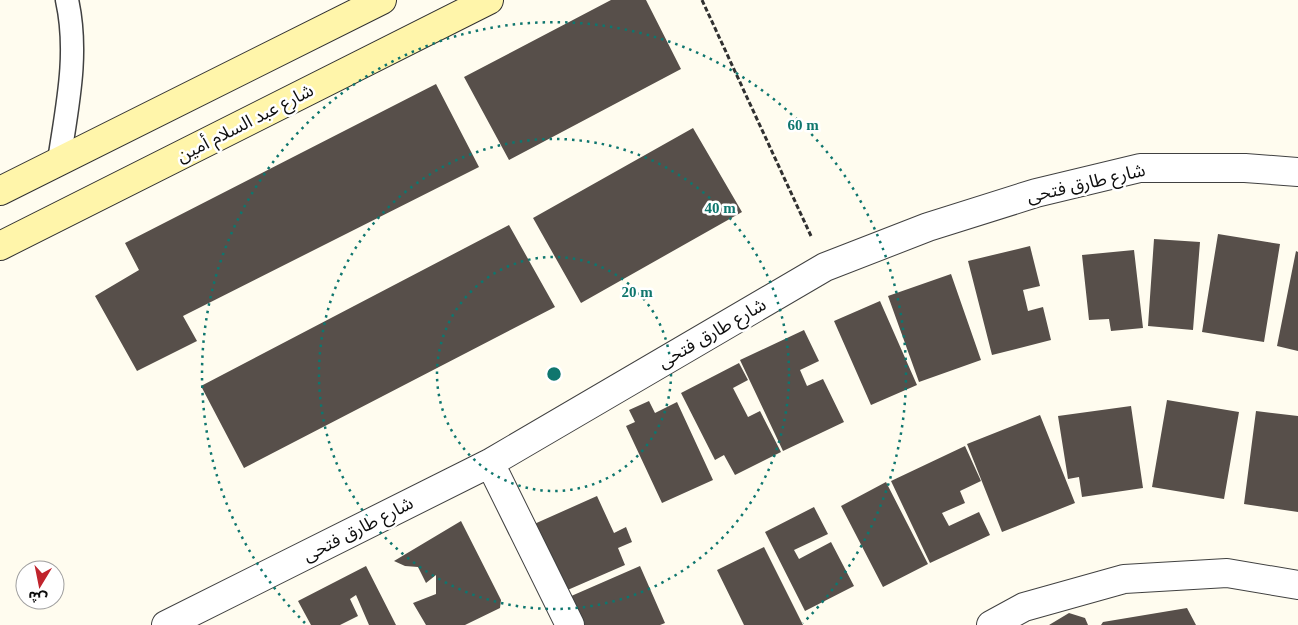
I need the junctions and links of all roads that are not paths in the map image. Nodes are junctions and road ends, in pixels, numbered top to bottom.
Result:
1 (67, 0) edge
2 (382, 0) edge
3 (489, 0) edge
4 (59, 161) junction
5 (1298, 172) edge
6 (0, 191) edge
7 (0, 246) edge
8 (490, 463) junction
9 (1298, 585) edge
10 (197, 618) edge
11 (166, 625) edge
12 (570, 625) edge
13 (991, 625) edge

1 - 4 lane
2 - 4 street
3 - 7 street, شارع عبد السلام أمين
4 - 6 street
5 - 8 street, شارع طارق فتحى
8 - 10 street, شارع طارق فتحى
8 - 12 street
9 - 13 street
10 - 11 street, شارع طارق فتحى

